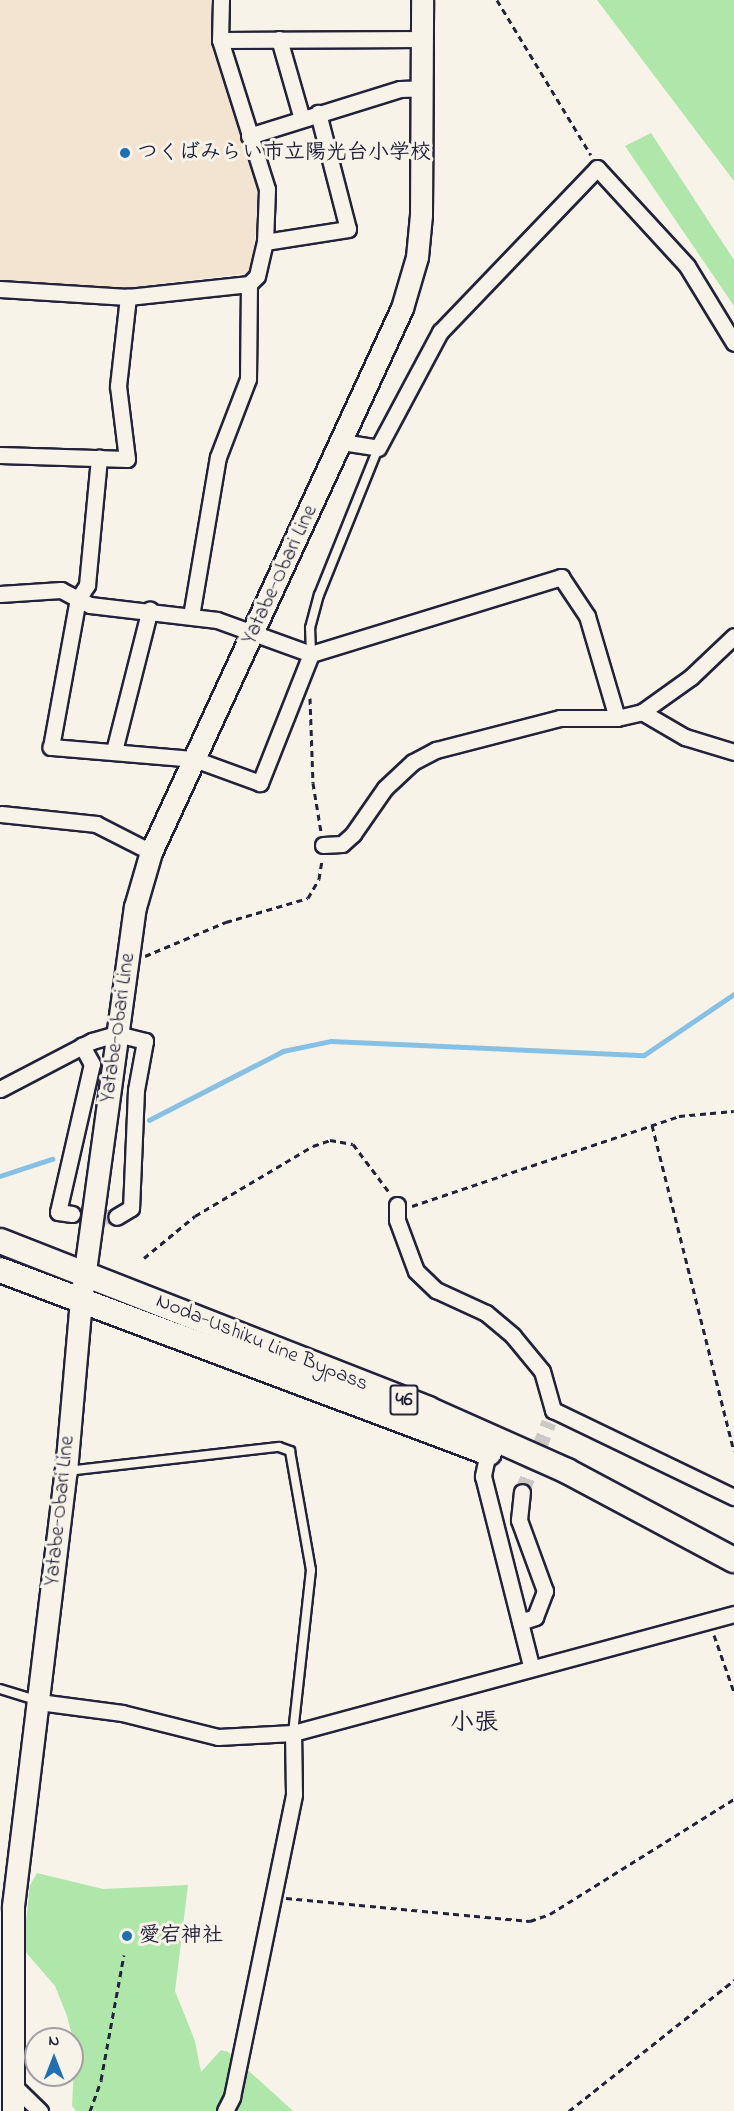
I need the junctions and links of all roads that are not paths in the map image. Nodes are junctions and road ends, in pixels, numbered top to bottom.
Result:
1 (220, 0) edge
2 (422, 0) edge
3 (279, 39) junction
4 (424, 39) junction
5 (220, 40) junction
6 (424, 88) junction
7 (318, 113) junction
8 (302, 118) junction
9 (249, 136) junction
10 (265, 242) junction
11 (249, 284) junction
12 (0, 289) edge
13 (128, 297) junction
14 (734, 343) edge
15 (342, 442) junction
16 (378, 448) junction
17 (0, 455) edge
18 (99, 458) junction
19 (0, 594) edge
20 (78, 599) junction
21 (150, 609) junction
22 (191, 616) junction
23 (254, 633) junction
24 (734, 636) edge
25 (311, 654) junction
26 (642, 712) junction
27 (616, 718) junction
28 (114, 751) junction
29 (734, 752) edge
30 (194, 759) junction
31 (2, 814) dead end
32 (323, 845) road end
33 (151, 852) junction
34 (117, 1034) junction
35 (82, 1046) junction
36 (0, 1089) edge
37 (397, 1205) road end
38 (72, 1214) dead end
39 (116, 1217) dead end
40 (0, 1241) edge
41 (0, 1270) edge
42 (85, 1273) junction
43 (81, 1300) junction
44 (488, 1452) junction
45 (66, 1471) junction
46 (522, 1492) tunnel mouth
47 (734, 1497) edge
48 (723, 1555) edge
49 (734, 1614) edge
50 (520, 1622) junction
51 (531, 1666) junction
52 (0, 1689) edge
53 (39, 1702) junction
54 (293, 1733) junction
55 (7, 2017) edge
56 (15, 2087) junction
57 (13, 2111) edge
58 (40, 2111) edge
59 (225, 2111) edge

1 - 5 street
2 - 4 main road, Yatabe-Obari Line
3 - 4 street
3 - 5 street
3 - 8 street
4 - 6 main road, Yatabe-Obari Line
5 - 9 street
6 - 7 street
6 - 15 main road, Yatabe-Obari Line
7 - 8 street
7 - 10 street
8 - 9 street
9 - 10 street
10 - 11 street
11 - 13 street
11 - 22 street
12 - 13 street
13 - 18 street
14 - 16 street
15 - 16 street
15 - 23 main road, Yatabe-Obari Line
16 - 25 lane
17 - 18 street
18 - 20 street
19 - 20 street
20 - 21 street
20 - 28 street
21 - 22 street
21 - 28 street
22 - 23 street
23 - 25 street
23 - 30 main road, Yatabe-Obari Line
24 - 26 street
25 - 27 street
25 - 30 street
26 - 27 street
26 - 29 street
27 - 32 street
28 - 30 street
30 - 33 main road, Yatabe-Obari Line
31 - 33 street
33 - 34 main road, Yatabe-Obari Line
34 - 35 street
34 - 39 street
34 - 42 main road, Yatabe-Obari Line
35 - 36 street
35 - 38 street
37 - 47 street
40 - 42 main road, Noda-Ushiku Line Bypass / 46
41 - 43 main road, Noda-Ushiku Line Bypass / 46
42 - 43 main road, Yatabe-Obari Line
42 - 48 main road, Noda-Ushiku Line Bypass / 46
43 - 44 main road, Noda-Ushiku Line Bypass / 46
43 - 45 main road, Yatabe-Obari Line
44 - 48 main road, Noda-Ushiku Line Bypass / 46
44 - 50 street
45 - 53 main road, Yatabe-Obari Line
45 - 54 lane
46 - 50 street
49 - 51 street
50 - 51 street
51 - 54 street
52 - 53 lane
53 - 54 street
53 - 55 main road, Yatabe-Obari Line
54 - 59 street
55 - 56 main road, Yatabe-Obari Line
56 - 57 main road, Yatabe-Obari Line
56 - 58 street

